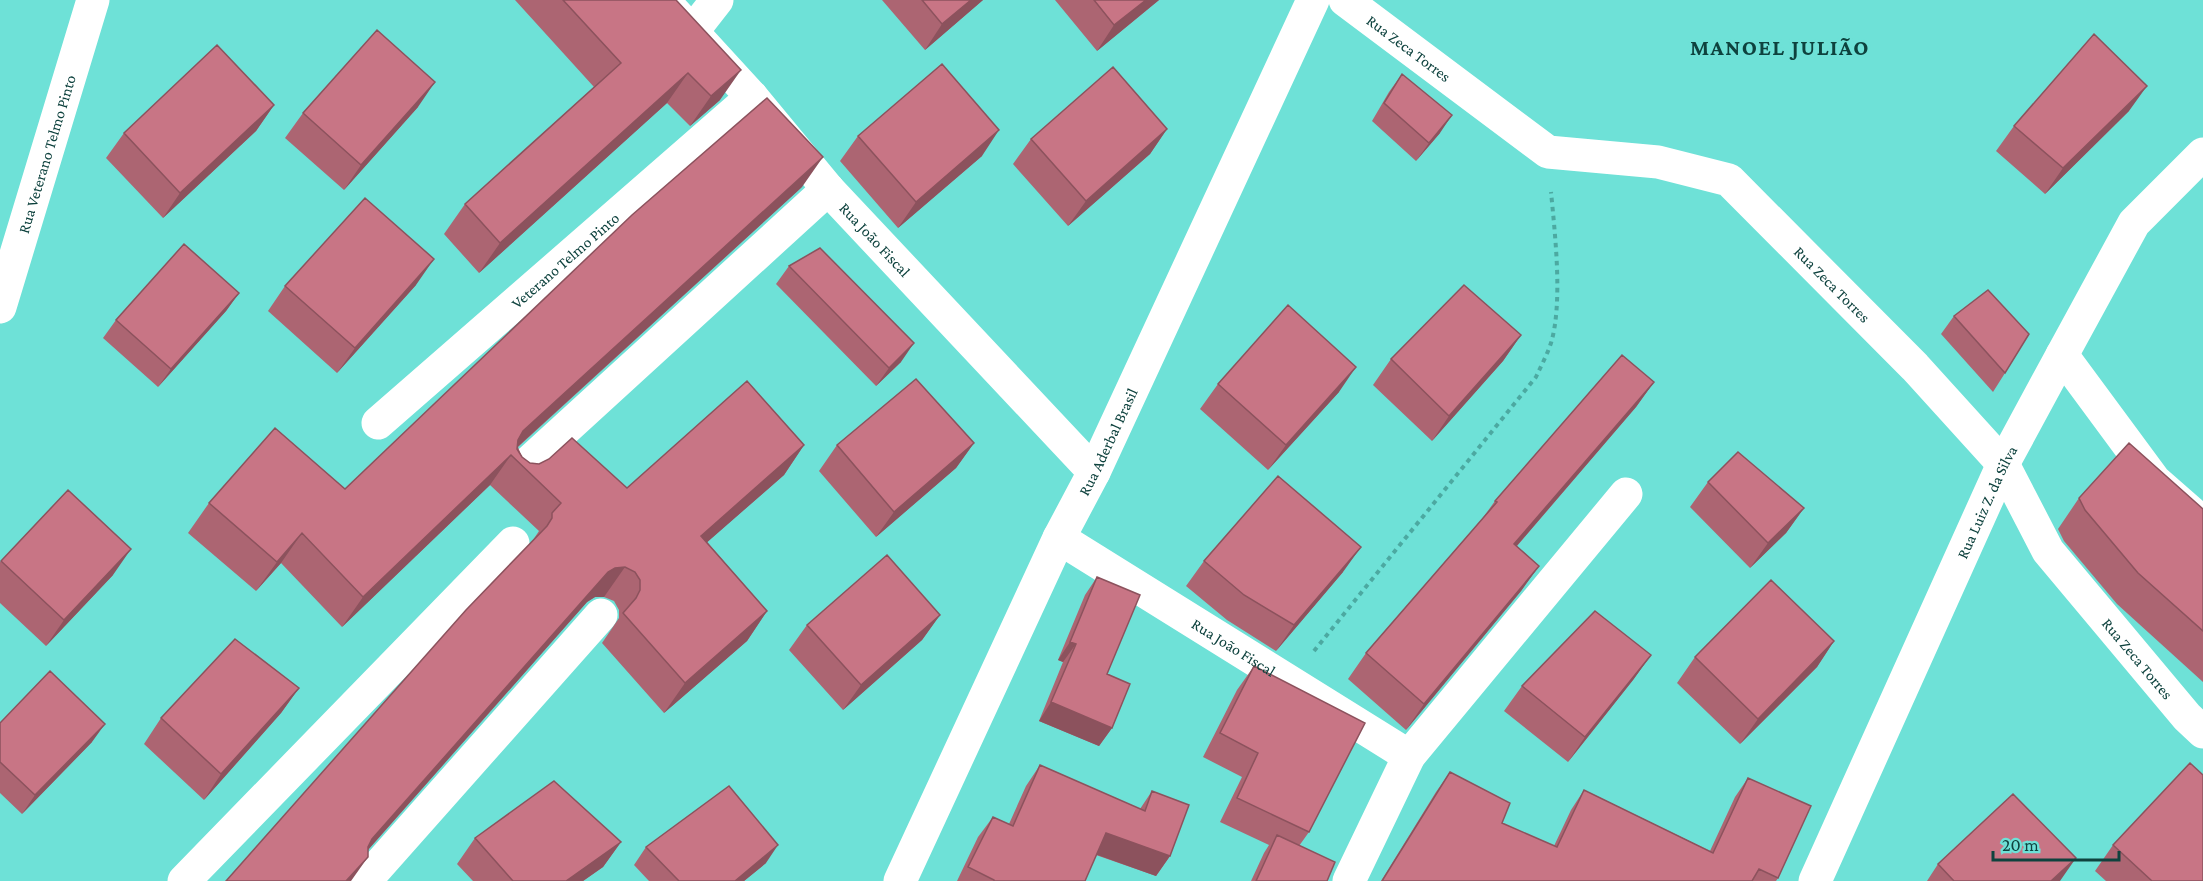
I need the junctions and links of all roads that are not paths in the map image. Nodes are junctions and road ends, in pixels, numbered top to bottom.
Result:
1 (93, 0) edge
2 (663, 0) edge
3 (717, 0) edge
4 (1313, 0) edge
5 (1345, 0) edge
6 (692, 32) junction
7 (752, 97) junction
8 (2203, 154) edge
9 (828, 189) junction
10 (0, 307) edge
11 (2062, 355) junction
12 (378, 423) dead end
13 (2003, 464) junction
14 (1094, 472) junction
15 (515, 475) edge
16 (1626, 494) dead end
17 (2203, 523) edge
18 (1059, 538) junction
19 (513, 543) dead end
20 (601, 615) edge
21 (2203, 732) edge
22 (1409, 756) junction
23 (184, 881) edge
24 (364, 881) edge
25 (900, 881) edge
26 (1348, 881) edge
27 (1815, 881) edge

1 - 10 street, Rua Veterano Telmo Pinto
2 - 6 street, Rua João Fiscal
3 - 6 street
4 - 14 street, Rua Aderbal Brasil
5 - 13 street, Rua Zeca Torres
6 - 7 street, Rua João Fiscal
7 - 9 street, Rua João Fiscal
7 - 12 street, Veterano Telmo Pinto
8 - 11 street, Rua Luiz Z. da Silva
9 - 14 street, Rua João Fiscal
9 - 15 street
11 - 13 street, Rua Luiz Z. da Silva
11 - 17 street
13 - 21 street, Rua Zeca Torres
13 - 27 street, Rua Luiz Z. da Silva
14 - 18 street, Rua Aderbal Brasil
16 - 22 street
18 - 22 street, Rua João Fiscal
18 - 25 street, Rua Aderbal Brasil
19 - 23 street
20 - 24 street
22 - 26 street

